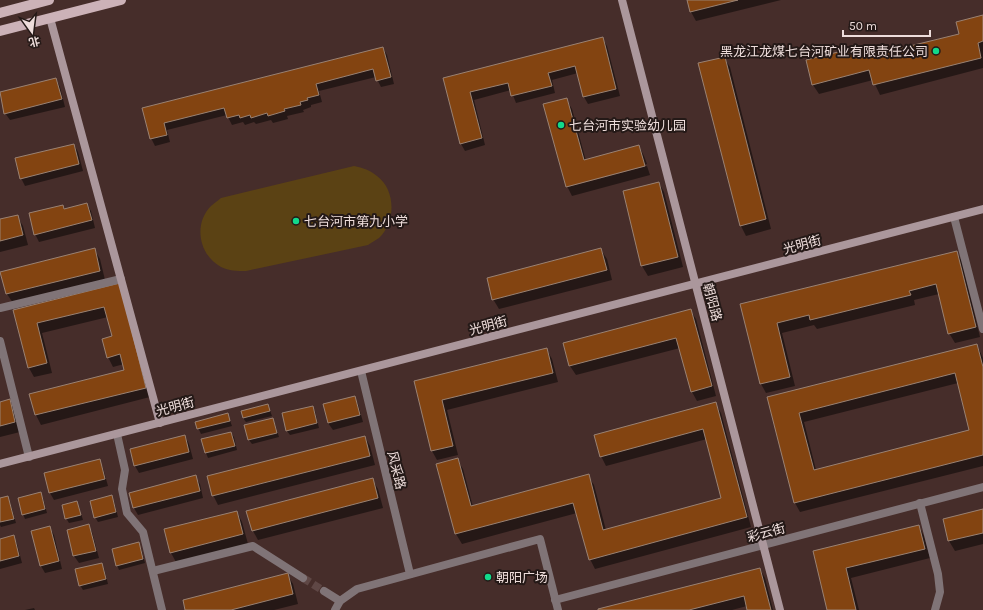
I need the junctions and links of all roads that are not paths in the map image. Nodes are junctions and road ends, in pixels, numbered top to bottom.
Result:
1 (49, 0) edge
2 (121, 0) edge
3 (622, 0) edge
4 (0, 13) edge
5 (50, 18) junction
6 (0, 31) edge
7 (983, 209) edge
8 (954, 217) junction
9 (121, 279) junction
10 (696, 284) junction
11 (0, 308) edge
12 (983, 329) edge
13 (0, 341) edge
14 (360, 371) junction
15 (160, 423) junction
16 (117, 434) junction
17 (29, 457) junction
18 (0, 464) edge
19 (983, 487) edge
20 (920, 503) junction
21 (763, 545) junction
22 (152, 571) junction
23 (410, 574) junction
24 (303, 578) tunnel mouth
25 (324, 590) tunnel mouth
26 (556, 600) junction
27 (340, 601) junction
28 (162, 610) edge
29 (335, 610) edge
30 (558, 610) edge
31 (780, 610) edge
32 (935, 610) edge

1 - 4 main road
2 - 5 main road
3 - 10 street, 朝阳路
5 - 6 main road
5 - 9 street
7 - 8 street, 光明街
8 - 10 street, 光明街
8 - 12 street
9 - 11 street
9 - 15 street
10 - 14 street, 光明街
10 - 21 street, 朝阳路
13 - 17 street
14 - 15 street, 光明街
14 - 23 street, 风采路
15 - 16 street, 光明街
16 - 17 street, 光明街
16 - 22 street
17 - 18 street, 光明街
19 - 20 street, 彩云街
20 - 21 street, 彩云街
20 - 32 street
21 - 26 street, 彩云街
21 - 31 street, 朝阳路
22 - 24 street
22 - 28 street
23 - 26 street
23 - 27 street
25 - 27 street
26 - 30 street
27 - 29 street

